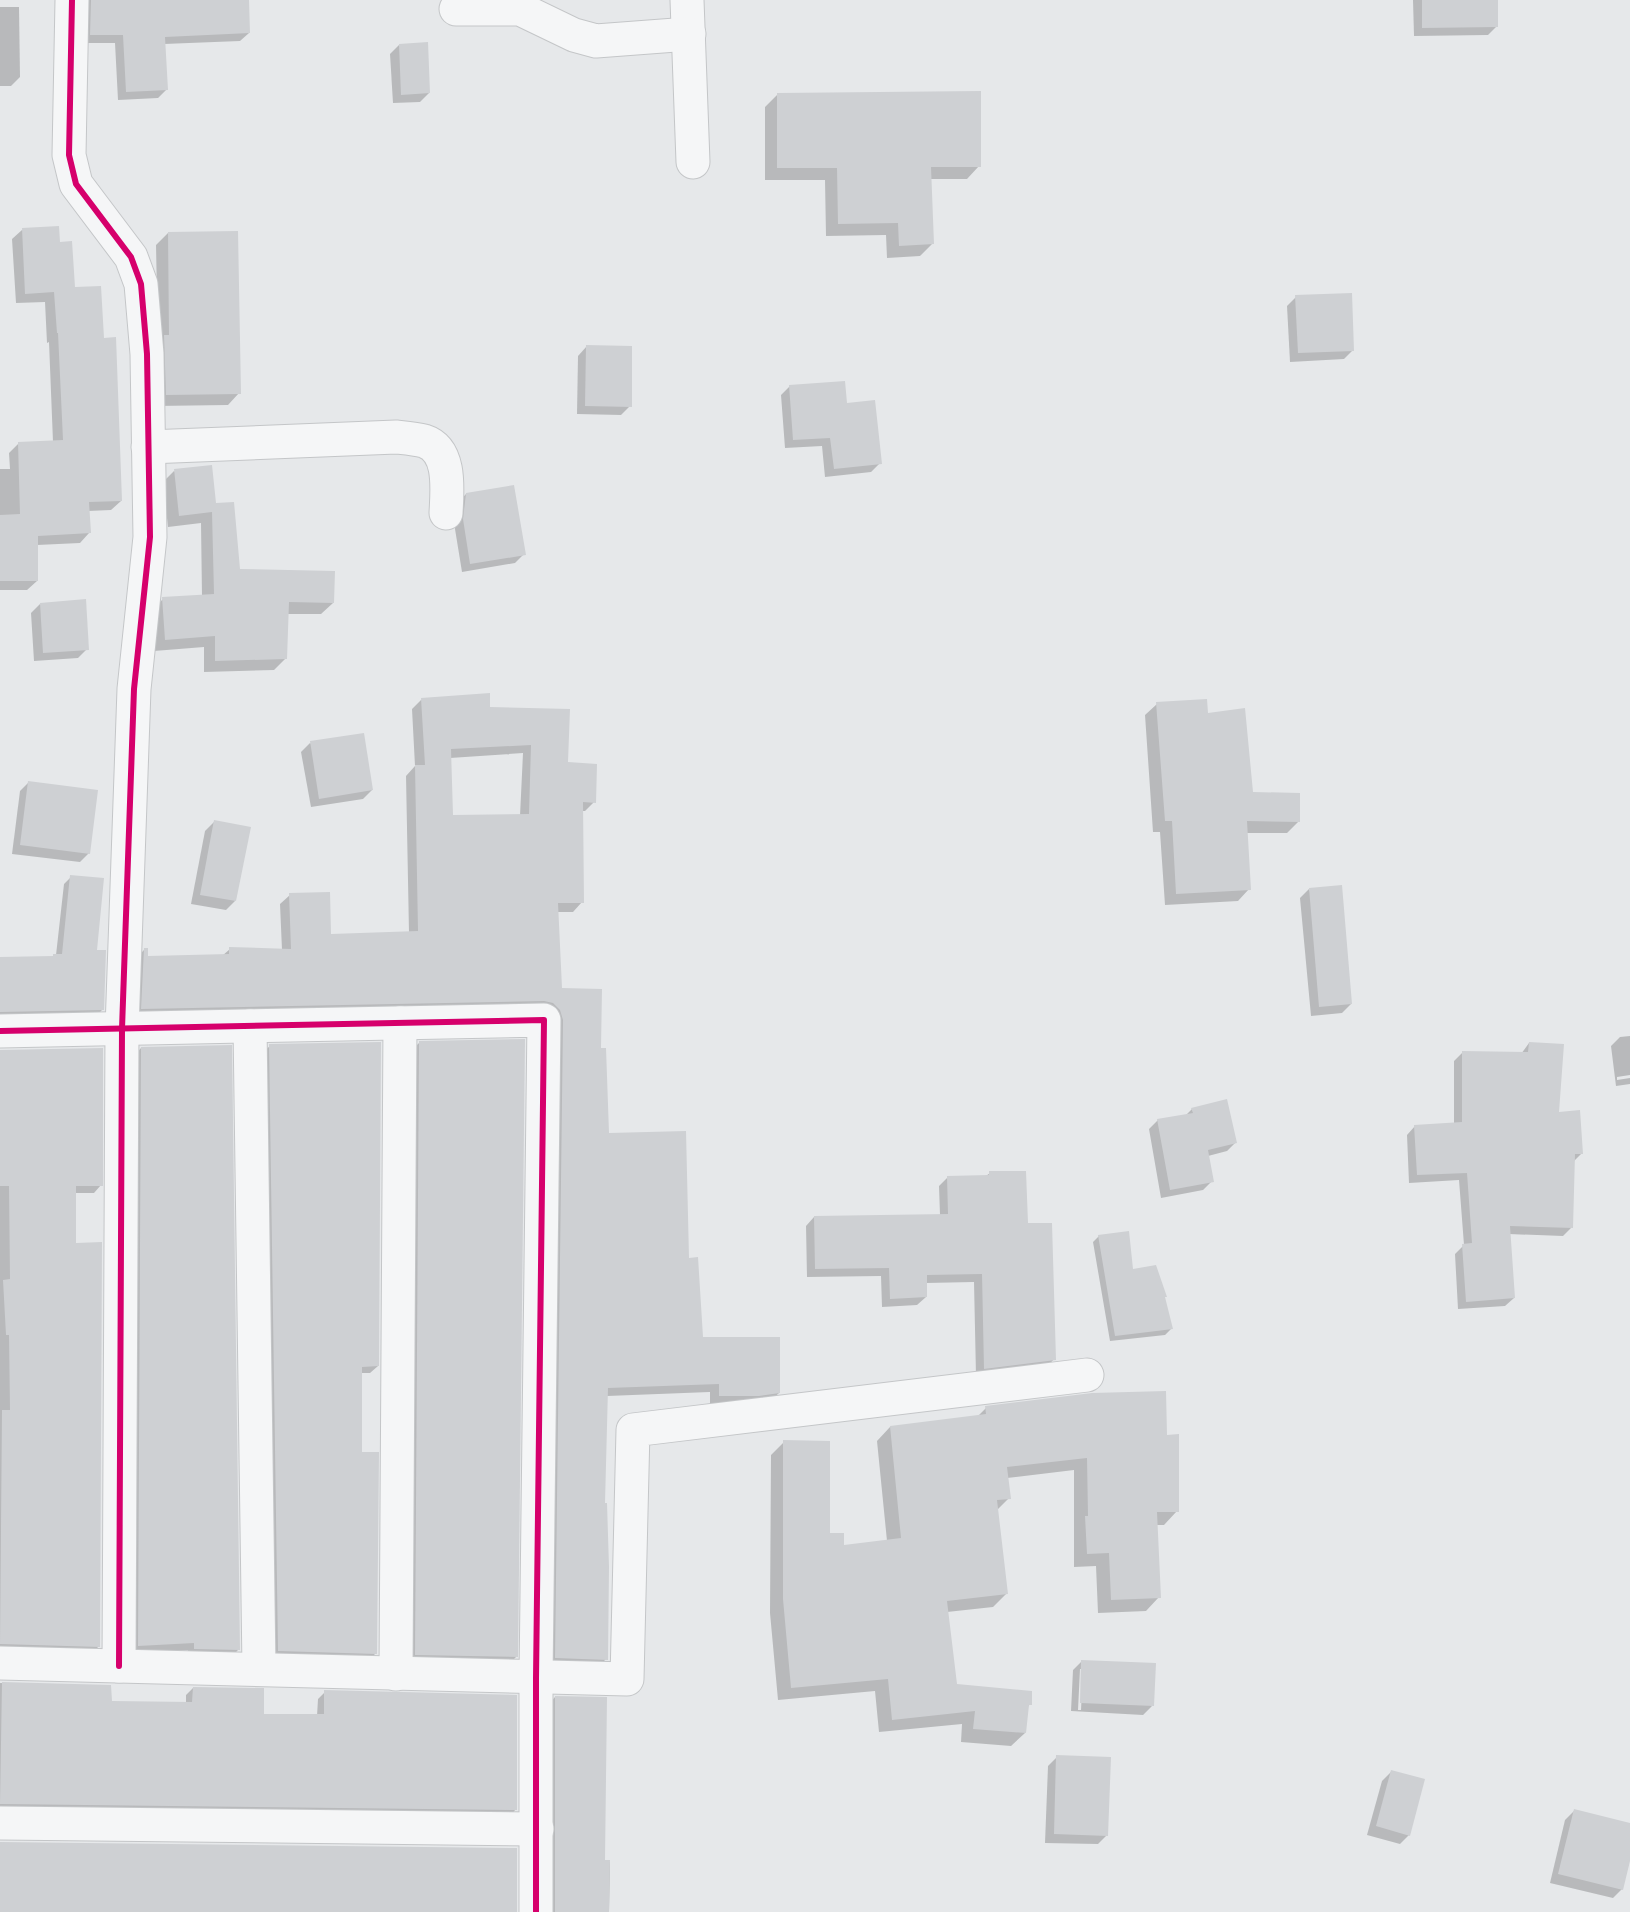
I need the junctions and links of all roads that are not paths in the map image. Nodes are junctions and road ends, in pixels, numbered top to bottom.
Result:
1 (72, 0) edge
2 (687, 0) edge
3 (456, 9) dead end
4 (688, 34) junction
5 (693, 162) dead end
6 (148, 447) junction
7 (446, 513) dead end
8 (400, 1023) junction
9 (250, 1026) junction
10 (122, 1029) junction
11 (0, 1031) edge
12 (1088, 1375) dead end
13 (0, 1663) edge
14 (119, 1666) junction
15 (259, 1670) junction
16 (396, 1674) junction
17 (536, 1678) junction
18 (0, 1823) edge
19 (537, 1829) junction
20 (536, 1912) edge

1 - 6 street
2 - 4 street
3 - 4 street
4 - 5 street
6 - 7 street
6 - 10 street
8 - 9 street
8 - 16 street
8 - 17 street
9 - 10 street
9 - 15 street
10 - 11 street
10 - 14 street
12 - 17 street
13 - 14 street
14 - 15 street
15 - 16 street
16 - 17 street
17 - 19 street
18 - 19 street
19 - 20 street

